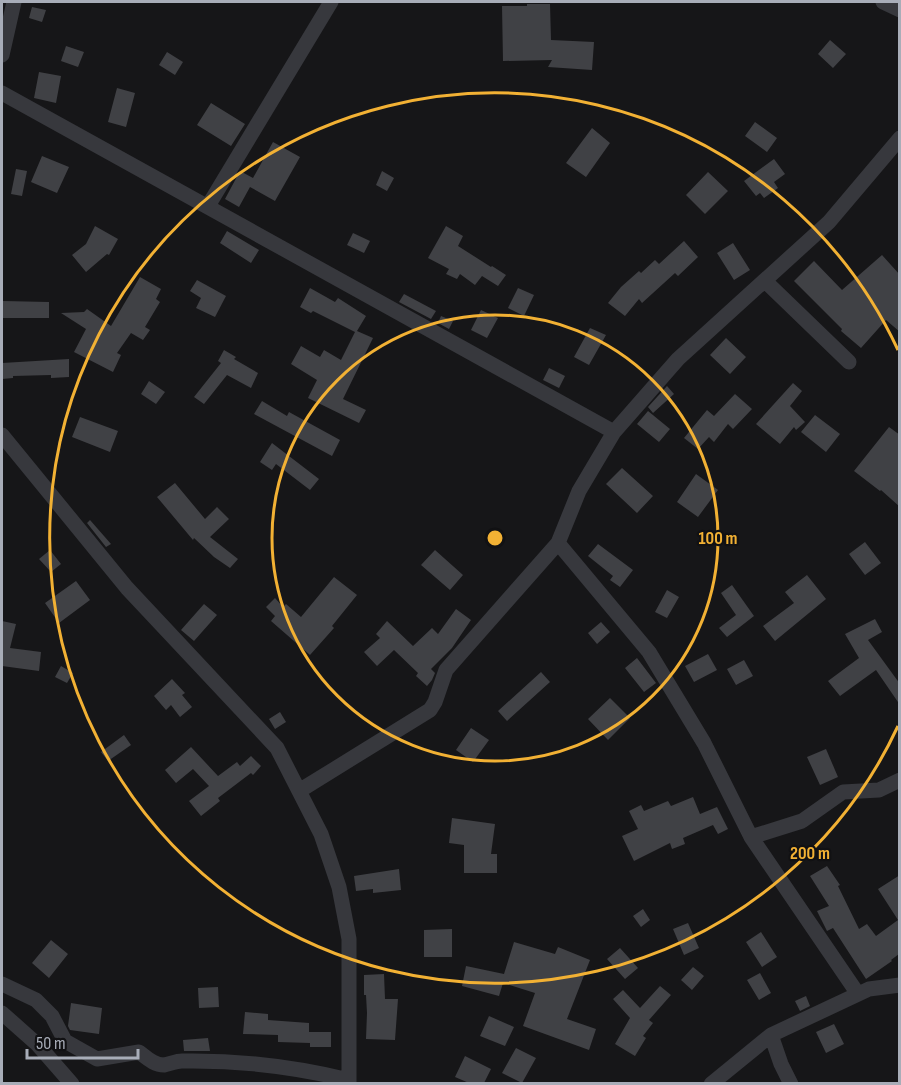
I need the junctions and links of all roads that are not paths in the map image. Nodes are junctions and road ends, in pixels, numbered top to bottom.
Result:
1 (14, 2) edge
2 (331, 2) edge
3 (883, 2) edge
4 (900, 10) edge
5 (2, 55) edge
6 (2, 93) edge
7 (900, 138) edge
8 (208, 206) junction
9 (765, 281) junction
10 (849, 362) dead end
11 (615, 432) junction
12 (2, 435) edge
13 (558, 543) junction
14 (900, 780) edge
15 (298, 791) junction
16 (751, 837) junction
17 (2, 984) edge
18 (900, 985) edge
19 (858, 994) junction
20 (2, 1013) edge
21 (771, 1035) junction
22 (349, 1082) edge
23 (72, 1083) edge
24 (711, 1083) edge
25 (791, 1083) edge

1 - 5 street
2 - 8 street
3 - 4 street
6 - 8 street
7 - 9 street
8 - 11 street
9 - 10 street
9 - 11 street
11 - 13 street
12 - 15 street
13 - 15 street
13 - 16 street
14 - 16 street
15 - 22 street
16 - 19 street
17 - 22 street
18 - 19 street
19 - 21 street
20 - 23 street
21 - 24 street
21 - 25 street

